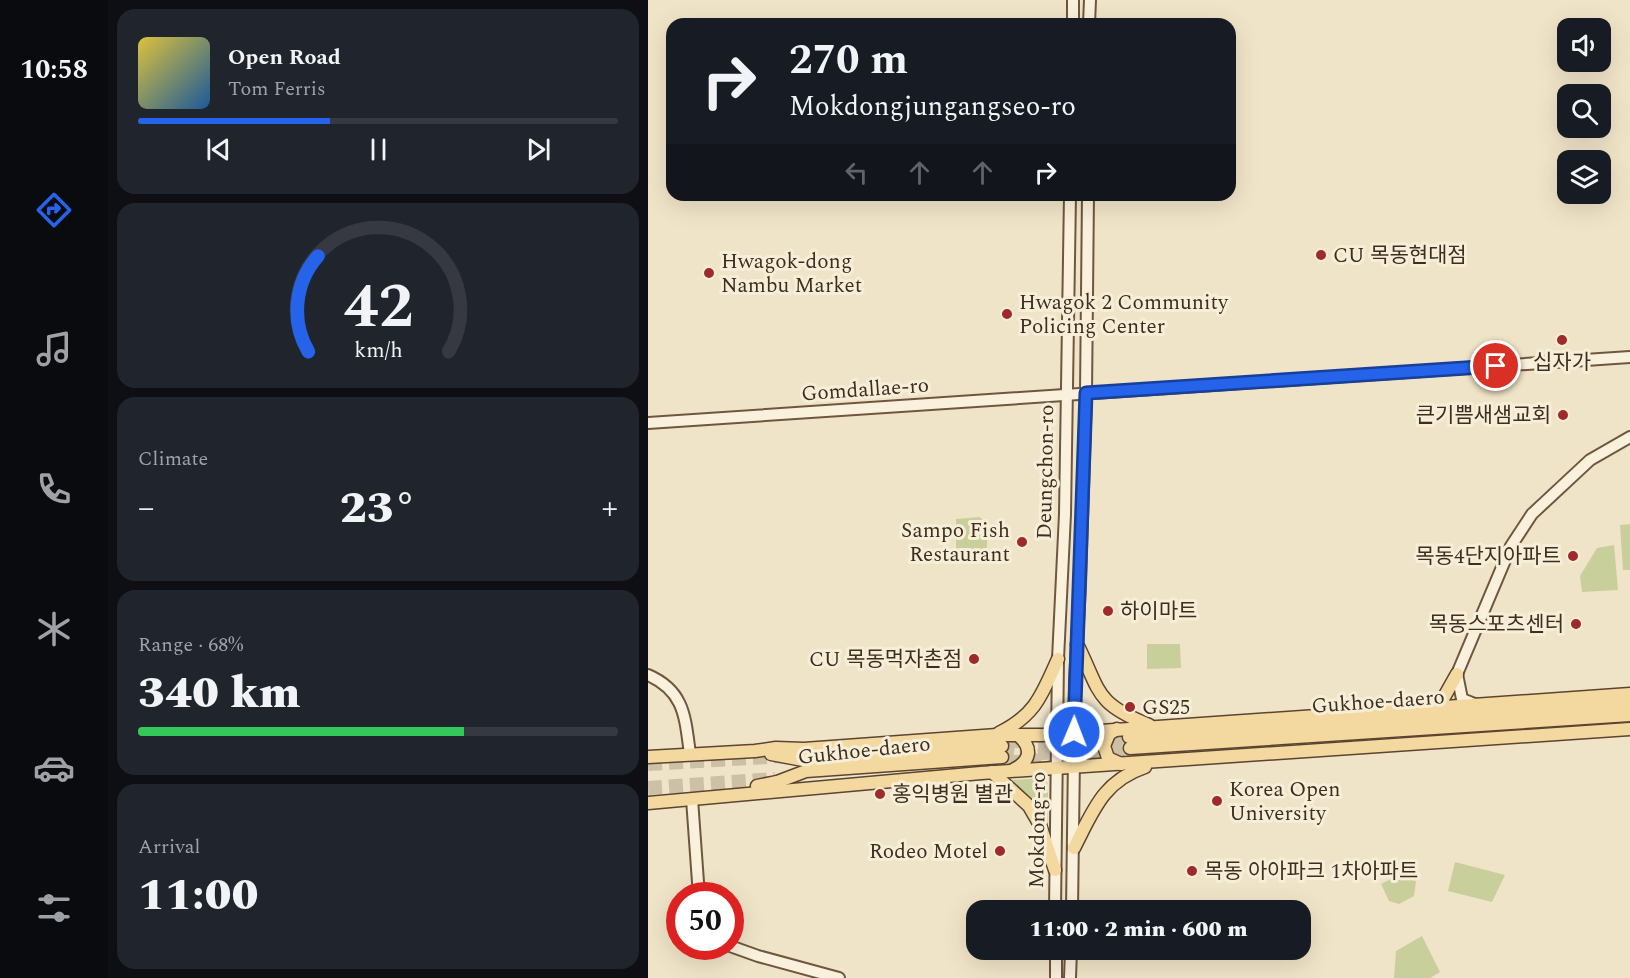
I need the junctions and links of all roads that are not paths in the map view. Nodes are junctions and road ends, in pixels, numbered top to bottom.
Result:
1 (1073, 0) edge
2 (1090, 0) edge
3 (1073, 18) edge
4 (1089, 18) edge
5 (1070, 201) edge
6 (1088, 201) edge
7 (1630, 357) edge
8 (1086, 393) junction
9 (1066, 395) junction
10 (648, 423) edge
11 (1630, 437) edge
12 (1077, 644) junction
13 (1058, 659) junction
14 (1457, 674) junction
15 (648, 675) edge
16 (1630, 694) edge
17 (1630, 704) edge
18 (1477, 705) junction
19 (1439, 706) junction
20 (1630, 715) edge
21 (1153, 726) junction
22 (1117, 729) junction
23 (1630, 729) edge
24 (1074, 732) junction
25 (1058, 734) junction
26 (1018, 735) junction
27 (1000, 746) junction
28 (1058, 750) joint
29 (1075, 750) joint
30 (690, 754) junction
31 (648, 757) edge
32 (1162, 761) junction
33 (1120, 764) junction
34 (1075, 766) junction
35 (1058, 768) junction
36 (1009, 771) junction
37 (992, 772) junction
38 (695, 799) junction
39 (648, 803) edge
40 (1074, 848) junction
41 (1055, 870) junction
42 (698, 882) edge
43 (1055, 900) edge
44 (1072, 900) edge
45 (744, 951) edge
46 (1056, 960) edge
47 (1071, 960) edge
48 (839, 978) edge
49 (1056, 978) edge
50 (1070, 978) edge

1 - 3 main road
2 - 4 main road
5 - 9 main road, Deungchon-ro
6 - 8 main road, Deungchon-ro
7 - 8 main road, Gomdallae-ro
8 - 9 main road, Gomdallae-ro
8 - 12 main road, Deungchon-ro
9 - 10 main road, Gomdallae-ro
9 - 13 main road, Deungchon-ro
11 - 14 main road
12 - 21 main road
12 - 24 main road, Deungchon-ro
13 - 25 main road, Deungchon-ro
13 - 27 main road
14 - 18 main road
14 - 19 main road
15 - 30 main road
16 - 18 main road
17 - 20 main road, Gukhoe-daero
18 - 19 main road
19 - 21 main road
21 - 22 main road
22 - 24 main road
22 - 33 main road
23 - 32 main road
24 - 25 main road
24 - 29 main road, Deungchon-ro
25 - 26 main road
25 - 28 main road, Deungchon-ro
26 - 27 main road
26 - 36 main road
27 - 30 main road, Gukhoe-daero
27 - 38 main road, Gukhoe-daero
28 - 35 main road, Mokdong-ro
29 - 34 main road, Mokdong-ro
30 - 31 main road, Gukhoe-daero
32 - 33 main road
32 - 40 main road
33 - 34 main road
34 - 35 main road
34 - 40 main road, Mokdong-ro
35 - 36 main road
35 - 41 main road, Mokdong-ro
36 - 37 main road
37 - 38 main road
37 - 41 main road
38 - 39 main road
38 - 42 main road
40 - 44 main road, Mokdong-ro
41 - 43 main road, Mokdong-ro
45 - 48 main road
46 - 49 main road
47 - 50 main road

